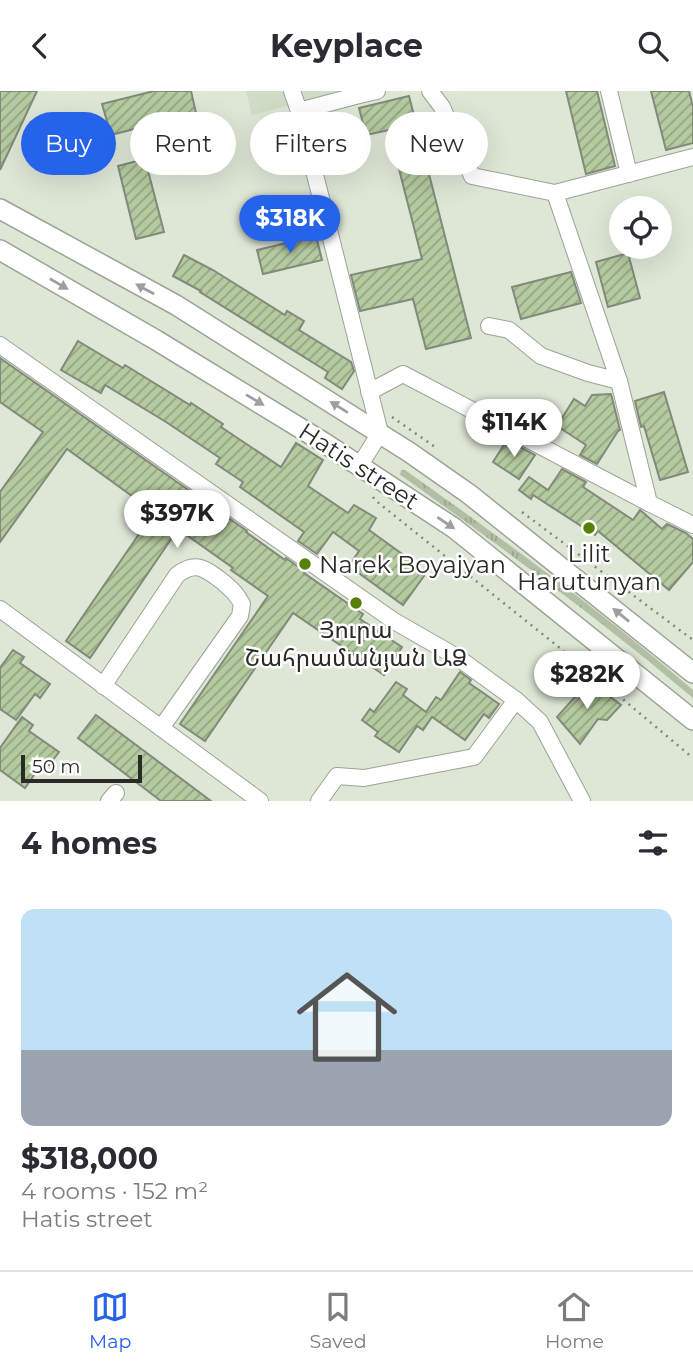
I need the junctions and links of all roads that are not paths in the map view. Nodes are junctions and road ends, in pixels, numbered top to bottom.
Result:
1 (292, 91) edge
2 (377, 91) edge
3 (430, 91) edge
4 (609, 91) edge
5 (359, 93) edge
6 (299, 111) junction
7 (693, 157) edge
8 (629, 174) junction
9 (555, 193) junction
10 (0, 209) edge
11 (0, 250) edge
12 (488, 326) dead end
13 (0, 345) edge
14 (619, 381) junction
15 (369, 392) junction
16 (380, 433) junction
17 (360, 465) junction
18 (649, 503) junction
19 (693, 525) edge
20 (0, 609) edge
21 (693, 673) edge
22 (103, 685) junction
23 (516, 700) junction
24 (693, 720) edge
25 (161, 728) junction
26 (260, 801) edge
27 (319, 801) edge
28 (582, 801) edge

1 - 6 street
2 - 5 street
3 - 9 street
4 - 8 street
5 - 6 street
6 - 15 street
7 - 8 street
8 - 9 street
9 - 14 street
16 -> 10 main road, Hatis street
11 -> 17 main road, Hatis street
12 - 14 street
13 - 23 street
14 - 18 street
15 - 16 street
15 - 18 street
16 - 17 street
21 -> 16 main road, Hatis street
17 -> 24 main road, Hatis street
18 - 19 street
20 - 22 street
22 - 25 street
22 - 25 street
23 - 27 street
23 - 28 street
25 - 26 street

